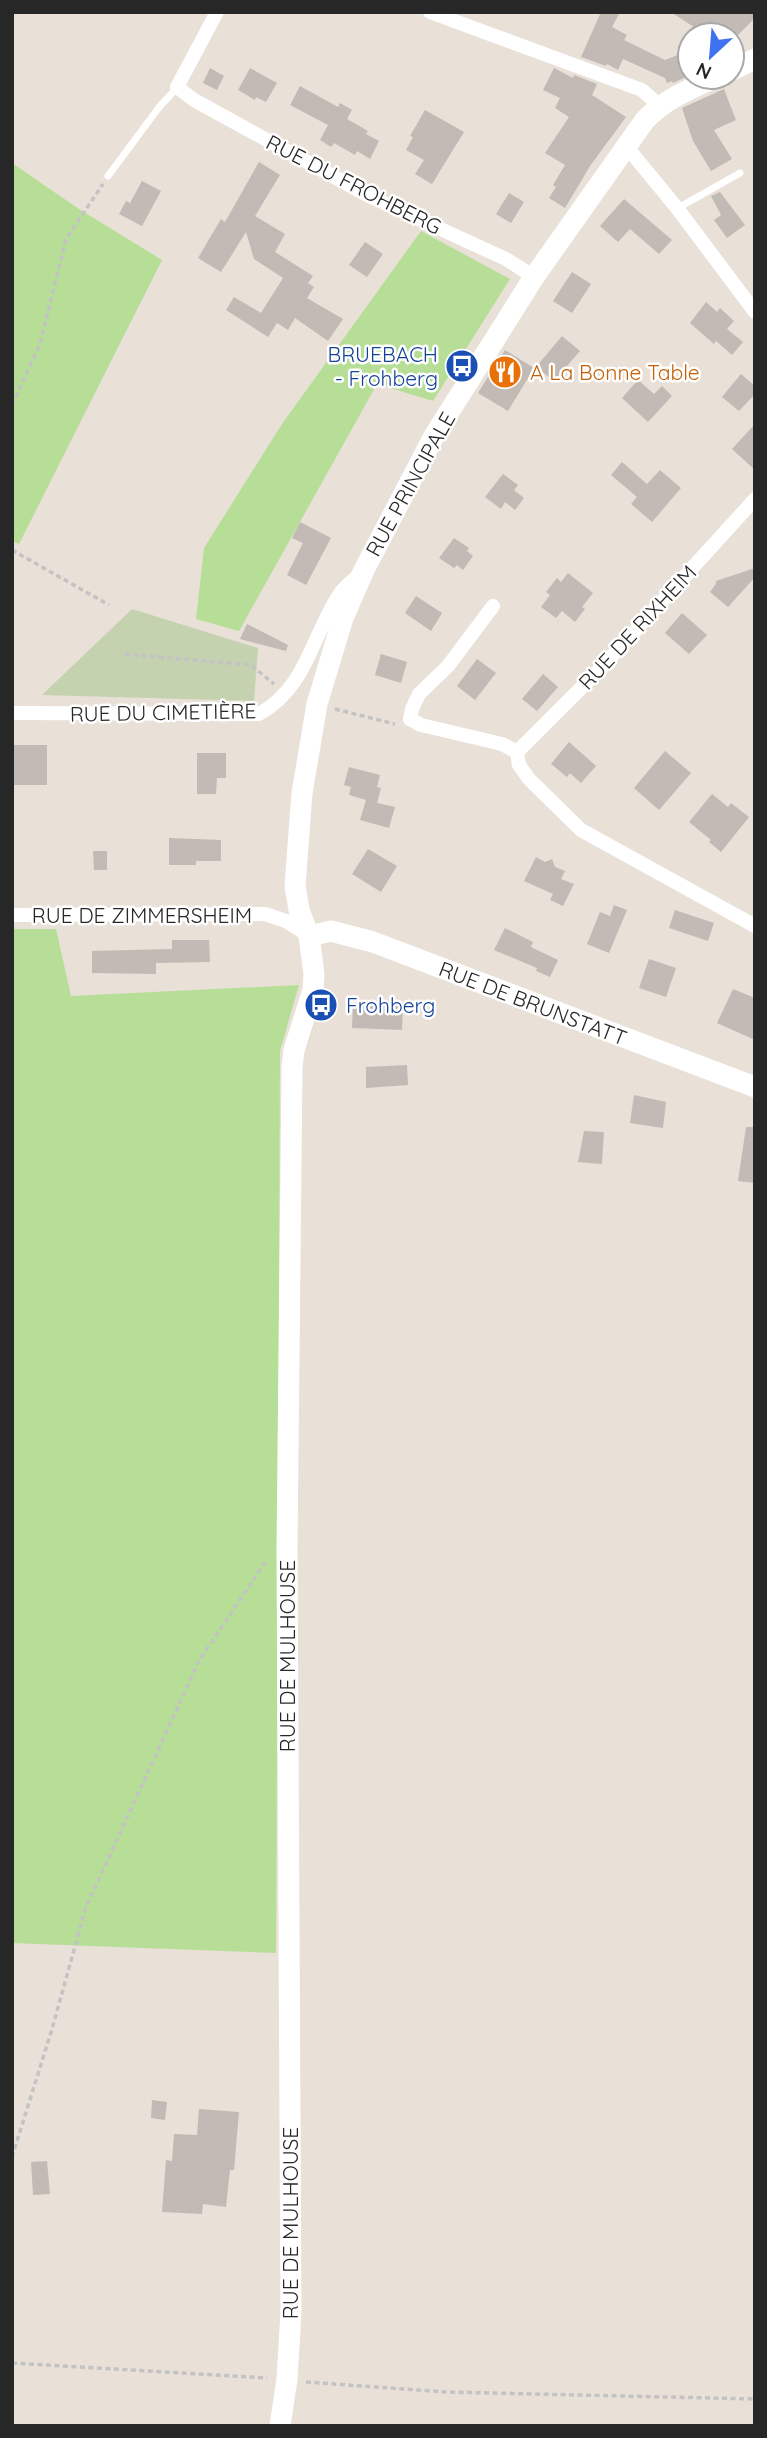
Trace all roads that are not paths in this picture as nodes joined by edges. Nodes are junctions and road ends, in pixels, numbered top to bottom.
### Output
1 (217, 12) edge
2 (430, 12) edge
3 (177, 87) junction
4 (684, 91) edge
5 (660, 106) junction
6 (626, 146) junction
7 (740, 173) dead end
8 (107, 176) road end
9 (677, 208) junction
10 (534, 276) junction
11 (755, 312) edge
12 (755, 499) edge
13 (364, 570) junction
14 (493, 606) dead end
15 (12, 713) edge
16 (517, 752) junction
17 (12, 915) edge
18 (755, 926) edge
19 (309, 936) junction
20 (755, 1087) edge
21 (280, 2426) edge

1 - 3 street
2 - 5 street
3 - 8 lane
3 - 10 street, RUE DU FROHBERG
4 - 5 main road, RUE PRINCIPALE
5 - 6 main road, RUE PRINCIPALE
6 - 9 street
6 - 10 main road, RUE PRINCIPALE
7 - 9 lane
9 - 11 street
10 - 13 main road, RUE PRINCIPALE
12 - 16 street, RUE DE RIXHEIM
13 - 15 street, RUE DU CIMETIÈRE
13 - 19 main road, RUE PRINCIPALE
14 - 16 street
16 - 18 street
17 - 19 street, RUE DE ZIMMERSHEIM
19 - 20 main road, RUE DE BRUNSTATT
19 - 21 main road, RUE DE MULHOUSE

